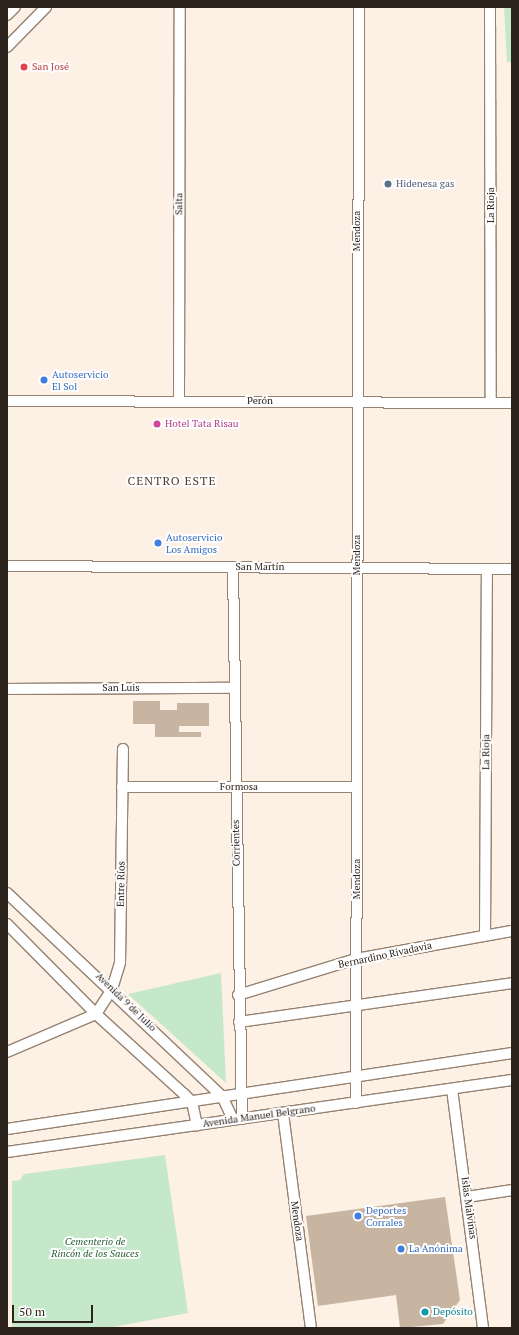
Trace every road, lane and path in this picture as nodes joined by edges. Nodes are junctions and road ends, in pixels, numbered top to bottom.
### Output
1 (15, 7) edge
2 (46, 7) edge
3 (180, 7) edge
4 (359, 7) edge
5 (490, 7) edge
6 (7, 15) edge
7 (7, 47) edge
8 (7, 400) edge
9 (179, 401) junction
10 (356, 402) junction
11 (491, 403) junction
12 (512, 403) edge
13 (7, 566) edge
14 (233, 567) junction
15 (358, 568) junction
16 (487, 568) junction
17 (512, 569) edge
18 (234, 688) junction
19 (7, 689) edge
20 (122, 749) dead end
21 (122, 787) junction
22 (235, 787) junction
23 (357, 787) junction
24 (7, 893) edge
25 (7, 924) edge
26 (512, 932) edge
27 (485, 935) junction
28 (356, 959) junction
29 (512, 983) edge
30 (112, 989) junction
31 (238, 995) junction
32 (356, 1006) junction
33 (96, 1014) junction
34 (239, 1022) junction
35 (7, 1052) edge
36 (512, 1053) edge
37 (356, 1076) junction
38 (512, 1080) edge
39 (452, 1089) junction
40 (241, 1093) junction
41 (222, 1096) junction
42 (192, 1102) junction
43 (356, 1103) junction
44 (283, 1113) junction
45 (238, 1119) junction
46 (197, 1125) junction
47 (7, 1129) edge
48 (7, 1152) edge
49 (512, 1190) edge
50 (467, 1197) junction
51 (312, 1328) edge
52 (483, 1328) edge

1 - 6 street
2 - 7 street
3 - 9 street, Salta
4 - 10 street, Mendoza
5 - 11 street, La Rioja
8 - 9 street, Perón
9 - 10 street, Perón
10 - 11 street, Perón
10 - 15 street, Mendoza
11 - 12 street, Perón
13 - 14 street, San Martín
14 - 15 street, San Martín
14 - 18 street, Corrientes
15 - 16 street, San Martín
15 - 23 street, Mendoza
16 - 17 street, San Martín
16 - 27 street, La Rioja
18 - 19 street, San Luis
18 - 22 street, Corrientes
20 - 21 street, Entre Ríos
21 - 22 street, Formosa
21 - 30 street, Entre Ríos
22 - 23 street, Formosa
22 - 31 street, Corrientes
23 - 28 street, Mendoza
24 - 30 street, Avenida 9 de Julio
25 - 33 street
26 - 27 street, Bernardino Rivadavia
27 - 28 street, Bernardino Rivadavia
28 - 31 street, Bernardino Rivadavia
28 - 32 street, Mendoza
29 - 32 street
30 - 33 street, Entre Ríos
30 - 41 street, Avenida 9 de Julio
31 - 34 street, Corrientes
32 - 34 street
32 - 37 street, Mendoza
33 - 35 street
33 - 42 street
34 - 40 street, Corrientes
36 - 37 street
37 - 40 street
37 - 43 street, Mendoza
38 - 39 street, Avenida Manuel Belgrano
39 - 43 street, Avenida Manuel Belgrano
39 - 50 street, Islas Malvinas
40 - 41 street
40 - 45 street, Corrientes
41 - 42 street
41 - 45 street, Avenida 9 de Julio
42 - 46 street
42 - 47 street
43 - 44 street, Avenida Manuel Belgrano
44 - 45 street, Avenida Manuel Belgrano
44 - 51 street, Mendoza
45 - 46 street, Avenida Manuel Belgrano
46 - 48 street, Avenida Manuel Belgrano
49 - 50 street
50 - 52 street, Islas Malvinas

